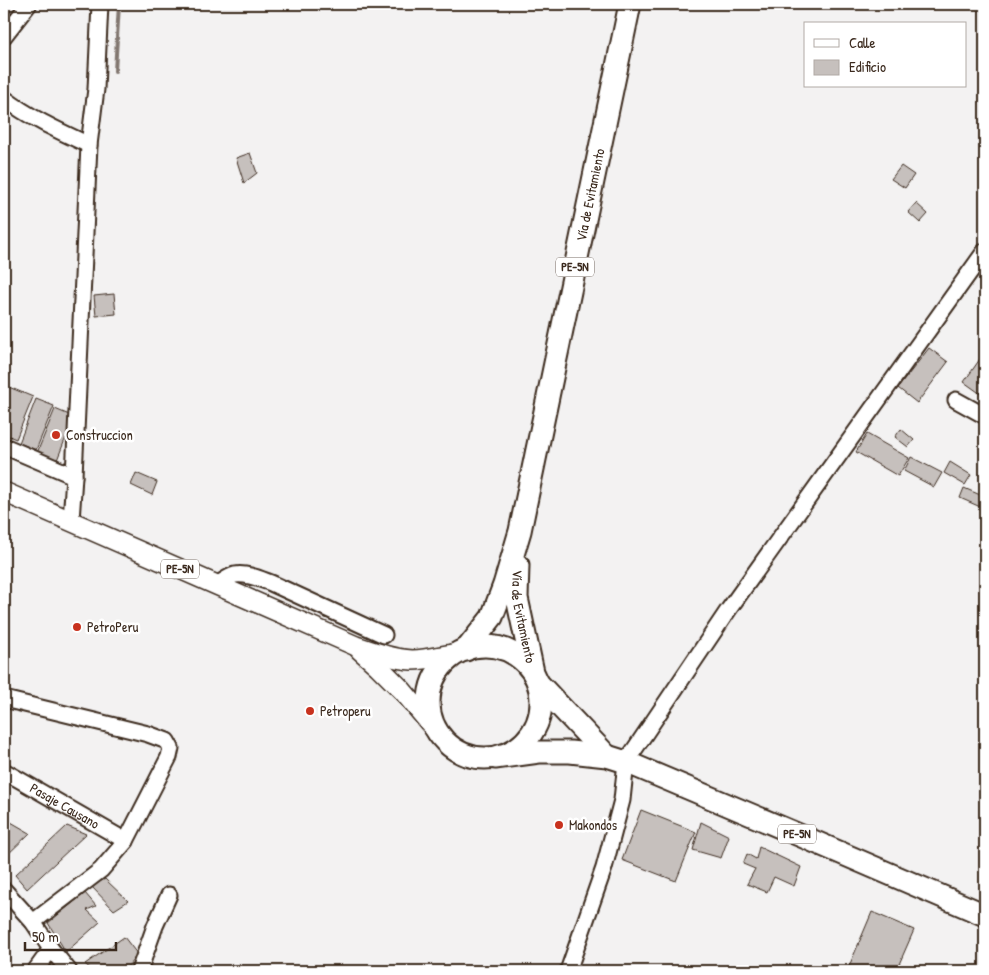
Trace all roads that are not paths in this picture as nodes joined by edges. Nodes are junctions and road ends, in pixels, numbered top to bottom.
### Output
1 (29, 4) edge
2 (100, 4) edge
3 (630, 4) edge
4 (4, 36) edge
5 (4, 98) edge
6 (88, 145) junction
7 (985, 251) edge
8 (956, 400) dead end
9 (985, 416) edge
10 (4, 446) edge
11 (74, 476) junction
12 (4, 492) edge
13 (71, 521) junction
14 (520, 531) junction
15 (216, 585) junction
16 (384, 635) dead end
17 (356, 646) junction
18 (462, 651) junction
19 (536, 678) junction
20 (4, 699) edge
21 (442, 739) junction
22 (495, 758) junction
23 (616, 759) junction
24 (4, 771) edge
25 (126, 841) junction
26 (4, 890) edge
27 (169, 895) dead end
28 (985, 916) edge
29 (33, 922) junction
30 (51, 949) junction
31 (35, 971) edge
32 (69, 971) edge
33 (139, 971) edge
34 (568, 971) edge

1 - 4 street
2 - 6 street
3 - 14 highway, Vía de Evitamiento / PE-5N
5 - 6 street
6 - 11 street
7 - 23 street
8 - 9 street
10 - 11 street
11 - 13 street
12 - 13 main road, PE-5N
13 - 15 main road, PE-5N
14 - 18 highway, Vía de Evitamiento / PE-5N
14 - 19 highway, Vía de Evitamiento / PE-5N
15 - 16 street
15 - 17 main road, PE-5N
17 - 18 main road, PE-5N
17 - 21 main road, PE-5N
18 - 19 highway
18 - 21 highway
19 - 22 highway
19 - 23 highway, PE-5N
20 - 25 street
21 - 22 highway
22 - 23 highway, PE-5N
23 - 28 highway, PE-5N
23 - 34 street
24 - 25 street, Pasaje Causano
25 - 29 street
26 - 29 street
27 - 33 street
29 - 30 street
30 - 31 street
30 - 32 street

